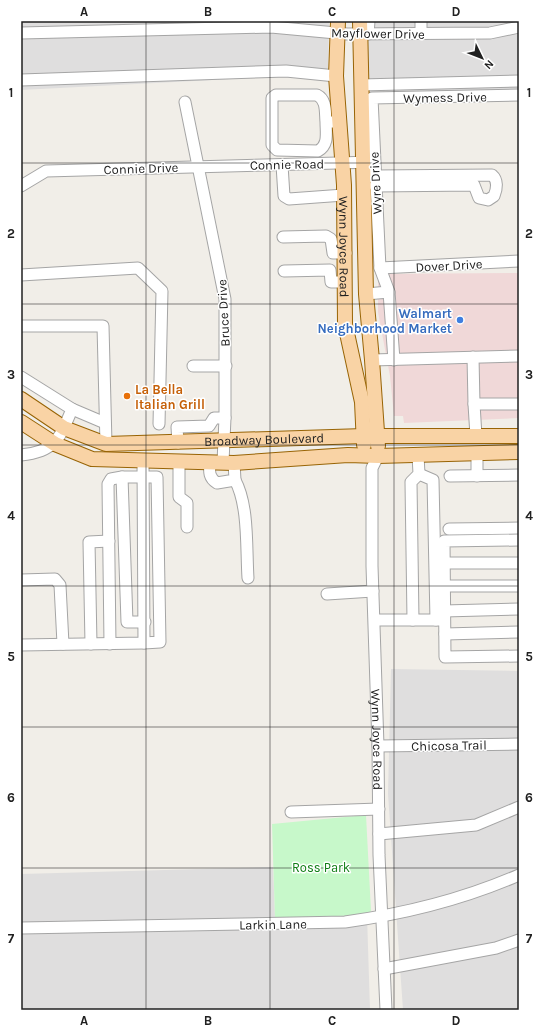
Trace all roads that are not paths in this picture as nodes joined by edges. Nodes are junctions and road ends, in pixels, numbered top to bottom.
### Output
1 (369, 21) edge
2 (421, 21) edge
3 (271, 24) edge
4 (338, 27) edge
5 (519, 27) edge
6 (363, 30) edge
7 (21, 33) edge
8 (421, 33) junction
9 (336, 76) junction
10 (21, 80) edge
11 (519, 81) edge
12 (361, 85) junction
13 (519, 95) edge
14 (372, 98) joint
15 (185, 102) dead end
16 (332, 122) junction
17 (295, 150) junction
18 (342, 163) junction
19 (368, 163) junction
20 (295, 164) junction
21 (282, 165) junction
22 (199, 166) junction
23 (474, 180) dead end
24 (375, 181) junction
25 (21, 186) edge
26 (344, 195) junction
27 (283, 237) dead end
28 (346, 253) junction
29 (519, 261) edge
30 (380, 268) junction
31 (284, 270) dead end
32 (21, 275) edge
33 (345, 287) junction
34 (389, 292) junction
35 (366, 294) junction
36 (21, 326) edge
37 (519, 356) edge
38 (473, 357) junction
39 (372, 360) junction
40 (394, 360) junction
41 (193, 366) dead end
42 (226, 366) junction
43 (21, 377) edge
44 (21, 399) edge
45 (474, 404) junction
46 (519, 404) edge
47 (72, 409) junction
48 (225, 418) junction
49 (21, 422) edge
50 (105, 423) junction
51 (159, 424) dead end
52 (203, 426) junction
53 (64, 428) junction
54 (364, 436) junction
55 (476, 436) junction
56 (519, 436) edge
57 (378, 437) junction
58 (225, 441) junction
59 (203, 442) junction
60 (178, 443) junction
61 (55, 444) junction
62 (106, 444) junction
63 (519, 452) edge
64 (477, 453) junction
65 (21, 455) edge
66 (418, 455) junction
67 (371, 460) junction
68 (144, 461) junction
69 (179, 462) junction
70 (223, 463) junction
71 (419, 474) junction
72 (519, 475) edge
73 (450, 476) dead end
74 (477, 476) junction
75 (122, 477) junction
76 (143, 477) junction
77 (235, 480) junction
78 (187, 527) dead end
79 (519, 528) edge
80 (449, 529) dead end
81 (519, 540) edge
82 (109, 542) junction
83 (444, 563) junction
84 (519, 563) edge
85 (248, 578) dead end
86 (21, 580) edge
87 (444, 586) junction
88 (519, 586) edge
89 (373, 591) junction
90 (327, 594) dead end
91 (110, 609) junction
92 (127, 609) junction
93 (519, 609) edge
94 (442, 617) junction
95 (375, 620) junction
96 (413, 620) junction
97 (146, 622) junction
98 (519, 632) edge
99 (445, 634) junction
100 (144, 643) junction
101 (63, 644) junction
102 (91, 644) junction
103 (110, 644) junction
104 (21, 645) edge
105 (519, 656) edge
106 (519, 744) edge
107 (378, 746) junction
108 (519, 807) edge
109 (379, 809) junction
110 (290, 812) dead end
111 (379, 834) junction
112 (519, 875) edge
113 (381, 917) junction
114 (21, 928) edge
115 (519, 940) edge
116 (384, 969) junction
117 (386, 1010) edge

1 - 6 street
2 - 8 street
3 - 4 street, Mayflower Drive
3 - 7 street, Mayflower Drive
4 - 6 street, Mayflower Drive
4 - 9 main road, Wynn Joyce Road
5 - 8 street, Mayflower Drive
6 - 8 street, Mayflower Drive
6 - 12 main road, Wynn Joyce Road
9 - 10 street
9 - 16 main road, Wynn Joyce Road
11 - 12 street
12 - 19 main road, Wynn Joyce Road
13 - 14 street, Wymess Drive
14 - 19 street, Wyre Drive
15 - 22 street, Connie Drive
16 - 17 street
16 - 17 street
16 - 18 main road, Wynn Joyce Road
17 - 20 street
18 - 19 street, Connie Road
18 - 20 street, Connie Road
18 - 26 main road, Wynn Joyce Road
19 - 24 street, Wyre Drive
19 - 35 main road, Wynn Joyce Road
20 - 21 street, Connie Road
21 - 22 street, Connie Road
21 - 26 street
22 - 25 street, Connie Drive
22 - 42 street, Bruce Drive
23 - 24 street
24 - 30 street, Wyre Drive
26 - 28 main road, Wynn Joyce Road
27 - 28 street
28 - 33 main road, Wynn Joyce Road
29 - 30 street, Dover Drive
30 - 34 street, Wyre Drive
31 - 33 street
32 - 51 street
33 - 35 main road
33 - 54 main road, Wynn Joyce Road
34 - 35 street
34 - 40 street, Wyre Drive
35 - 39 main road, Wynn Joyce Road
36 - 50 street
37 - 38 street
38 - 40 street
38 - 45 street
39 - 40 street
39 - 57 main road, Wynn Joyce Road
41 - 42 street
42 - 48 street, Bruce Drive
43 - 47 street
44 - 53 main road, Broadway Boulevard
45 - 46 street
45 - 55 street
47 - 50 street
47 - 53 street
48 - 52 street
48 - 58 street, Bruce Drive
49 - 61 main road, Broadway Boulevard
50 - 62 street
52 - 59 street
52 - 60 street
53 - 61 street
53 - 62 main road, Broadway Boulevard
54 - 57 main road, Broadway Boulevard
54 - 58 main road, Broadway Boulevard
54 - 67 main road, Wynn Joyce Road
55 - 56 main road, Broadway Boulevard
55 - 57 main road, Broadway Boulevard
55 - 64 main road
57 - 67 main road, Wynn Joyce Road
58 - 59 main road, Broadway Boulevard
58 - 70 street, Bruce Drive
59 - 60 main road, Broadway Boulevard
60 - 62 main road, Broadway Boulevard
61 - 65 street
61 - 68 main road, Broadway Boulevard
63 - 64 main road, Broadway Boulevard
64 - 66 main road, Broadway Boulevard
64 - 74 street
66 - 67 main road, Broadway Boulevard
66 - 71 street
67 - 70 main road, Broadway Boulevard
67 - 89 street, Wynn Joyce Road
68 - 69 main road, Broadway Boulevard
68 - 76 street
69 - 70 main road, Broadway Boulevard
69 - 78 street
70 - 77 street
70 - 77 street
71 - 94 street
71 - 96 street
72 - 74 street
73 - 74 street
75 - 76 street
75 - 82 street
75 - 92 street
76 - 97 street
76 - 100 street
77 - 85 street
79 - 80 street
81 - 83 street
82 - 91 street
82 - 102 street
83 - 84 street
83 - 87 street
86 - 101 street
87 - 88 street
87 - 94 street
89 - 90 street
89 - 95 street, Wynn Joyce Road
91 - 92 street
91 - 103 street
92 - 97 street
93 - 94 street
94 - 96 street
94 - 99 street
95 - 96 street
95 - 107 street, Wynn Joyce Road
97 - 100 street
98 - 99 street
99 - 105 street
100 - 103 street
101 - 102 street
101 - 104 street
102 - 103 street
106 - 107 street, Chicosa Trail
107 - 109 street, Wynn Joyce Road
108 - 111 street
109 - 110 street
109 - 111 street, Wynn Joyce Road
111 - 113 street, Wynn Joyce Road
112 - 113 street, Larkin Lane
113 - 114 street, Larkin Lane
113 - 116 street, Wynn Joyce Road
115 - 116 street
116 - 117 street, Wynn Joyce Road

